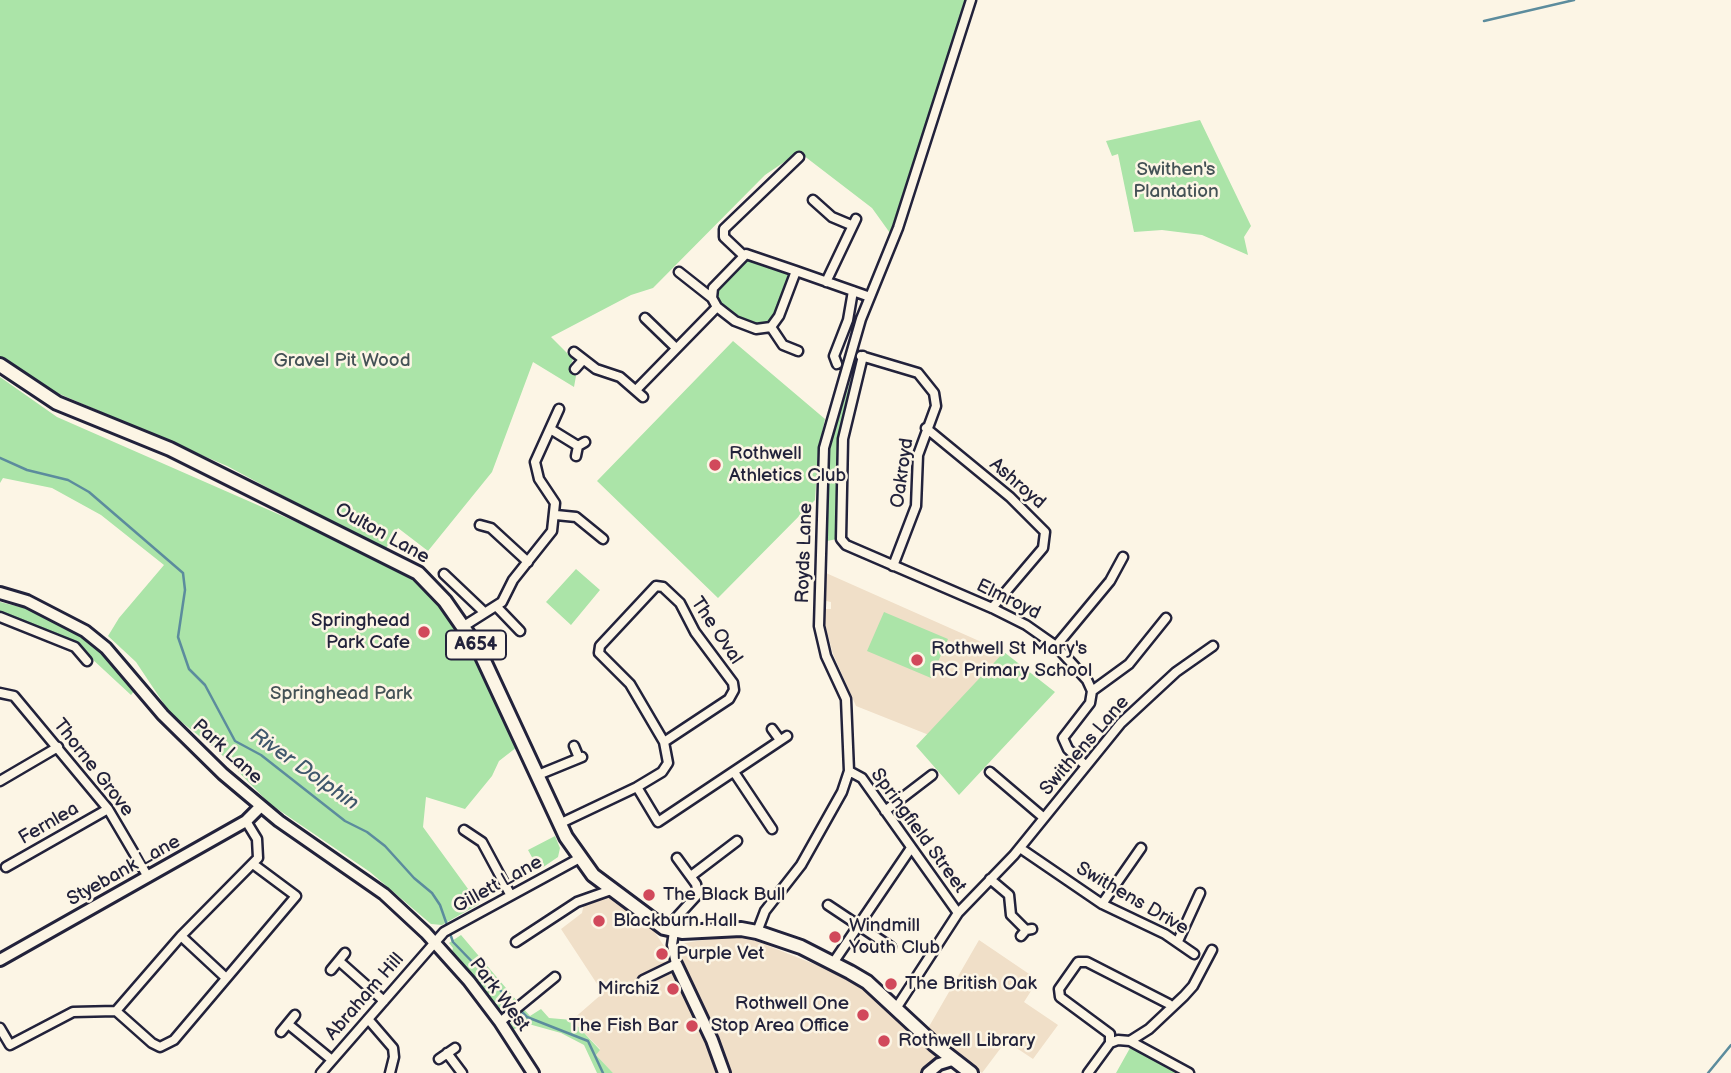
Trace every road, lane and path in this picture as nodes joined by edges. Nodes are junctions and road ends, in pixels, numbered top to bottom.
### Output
1 (971, 0) edge
2 (799, 157) dead end
3 (813, 200) dead end
4 (744, 256) junction
5 (796, 271) junction
6 (679, 272) dead end
7 (826, 282) junction
8 (853, 291) junction
9 (870, 297) junction
10 (712, 298) junction
11 (717, 307) junction
12 (645, 318) dead end
13 (771, 327) junction
14 (676, 348) junction
15 (798, 351) dead end
16 (574, 352) dead end
17 (852, 353) junction
18 (863, 356) junction
19 (583, 360) junction
20 (837, 364) dead end
21 (0, 365) edge
22 (575, 369) dead end
23 (559, 410) dead end
24 (926, 428) junction
25 (552, 430) junction
26 (576, 456) dead end
27 (556, 515) junction
28 (480, 524) dead end
29 (603, 540) dead end
30 (844, 543) joint
31 (1123, 557) dead end
32 (528, 562) junction
33 (893, 566) junction
34 (444, 574) dead end
35 (0, 593) edge
36 (496, 606) junction
37 (992, 608) junction
38 (484, 612) junction
39 (0, 617) edge
40 (1166, 618) dead end
41 (464, 626) junction
42 (519, 632) dead end
43 (1056, 646) junction
44 (1213, 646) dead end
45 (87, 661) dead end
46 (1092, 691) junction
47 (0, 692) edge
48 (772, 729) dead end
49 (664, 742) junction
50 (574, 746) dead end
51 (58, 747) junction
52 (1086, 766) junction
53 (849, 771) junction
54 (734, 772) junction
55 (990, 772) dead end
56 (538, 775) junction
57 (932, 775) dead end
58 (0, 781) edge
59 (637, 787) junction
60 (261, 806) junction
61 (108, 809) junction
62 (885, 811) junction
63 (1044, 818) junction
64 (246, 821) junction
65 (559, 824) junction
66 (772, 829) dead end
67 (464, 830) dead end
68 (737, 841) dead end
69 (911, 848) junction
70 (1020, 848) junction
71 (1141, 848) dead end
72 (677, 858) dead end
73 (578, 859) junction
74 (253, 864) junction
75 (6, 867) dead end
76 (691, 876) junction
77 (148, 877) junction
78 (990, 879) junction
79 (611, 891) junction
80 (1200, 893) dead end
81 (510, 894) junction
82 (1102, 904) junction
83 (828, 905) dead end
84 (958, 913) junction
85 (859, 925) junction
86 (674, 930) junction
87 (757, 932) junction
88 (1026, 932) dead end
89 (181, 936) junction
90 (433, 941) junction
91 (1178, 941) junction
92 (516, 942) dead end
93 (891, 947) dead end
94 (1212, 950) dead end
95 (345, 953) dead end
96 (1194, 954) dead end
97 (0, 960) edge
98 (339, 961) junction
99 (833, 963) junction
100 (676, 964) junction
101 (331, 970) dead end
102 (225, 977) junction
103 (555, 977) dead end
104 (643, 980) dead end
105 (384, 1001) junction
106 (1168, 1003) dead end
107 (897, 1007) junction
108 (116, 1011) junction
109 (295, 1015) dead end
110 (368, 1019) junction
111 (500, 1022) junction
112 (288, 1024) junction
113 (0, 1028) edge
114 (281, 1032) dead end
115 (1130, 1041) junction
116 (1110, 1043) junction
117 (439, 1059) dead end
118 (332, 1060) junction
119 (953, 1060) junction
120 (1090, 1070) edge
121 (321, 1073) edge
122 (390, 1073) edge
123 (462, 1073) edge
124 (533, 1073) edge
125 (724, 1073) edge
126 (928, 1073) edge
127 (971, 1073) edge
128 (1103, 1073) edge
129 (1189, 1073) edge

1 - 9 street, Royds Lane
2 - 4 street
3 - 7 street
4 - 5 street
4 - 10 street
5 - 7 street
5 - 13 street
6 - 10 street
7 - 8 street
8 - 9 street
8 - 20 street
9 - 17 street, Royds Lane
10 - 11 street
11 - 13 street
11 - 14 street
12 - 14 street
13 - 15 street
14 - 19 street
16 - 19 street
17 - 18 street, Oakroyd
17 - 53 street, Royds Lane
18 - 24 street, Oakroyd
18 - 30 street, Royds Lane
19 - 22 street
21 - 41 main road, Oulton Lane / A654
23 - 25 street
24 - 33 street, Oakroyd
24 - 37 street, Ashroyd
25 - 26 street
25 - 27 street
27 - 29 street
27 - 32 street
28 - 32 street
30 - 33 street, Elmroyd
31 - 43 street
32 - 36 street
33 - 37 street, Elmroyd
34 - 38 street
35 - 60 street, Park Lane
36 - 38 street
36 - 42 street
37 - 43 street, Elmroyd
38 - 41 street
39 - 45 street
40 - 46 street
41 - 56 main road, Oulton Lane / A654
43 - 46 street, Elmroyd
44 - 52 street, Swithens Lane
46 - 52 street
47 - 51 street, Thorne Grove
48 - 54 street
49 - 49 street, The Oval
49 - 59 street
50 - 56 street
51 - 58 street
51 - 61 street, Thorne Grove
52 - 63 street, Swithens Lane
53 - 62 street, Springfield Street
53 - 87 street, Royds Lane
54 - 59 street
54 - 66 street
55 - 63 street
56 - 65 main road, Oulton Lane / A654
57 - 62 street
59 - 65 street
60 - 64 street, Styebank Lane
60 - 90 street, Park Lane
61 - 75 street, Fernlea
61 - 77 street, Thorne Grove
62 - 69 street, Springfield Street
63 - 70 street, Swithens Lane
64 - 74 street
64 - 77 street, Styebank Lane
65 - 73 main road, Oulton Lane / A654
67 - 81 street
68 - 76 street
69 - 84 street, Springfield Street
69 - 85 street
70 - 78 street, Swithens Lane
70 - 82 street, Swithens Drive
71 - 82 street
72 - 76 street
73 - 79 main road, A654
73 - 81 street, Gillett Lane
74 - 89 street
74 - 102 street
76 - 86 street
77 - 97 street, Styebank Lane
78 - 84 street, Swithens Lane
78 - 88 street
79 - 86 main road, A654
79 - 92 street
80 - 91 street
81 - 90 street, Gillett Lane
82 - 91 street, Swithens Drive
83 - 85 street
84 - 107 street, Swithens Lane
85 - 93 street
85 - 99 street
86 - 87 main road, A654
86 - 100 street
87 - 99 main road, A654
89 - 102 street
89 - 108 street
90 - 105 street, Abraham Hill
90 - 111 street, Park West
91 - 96 street, Swithens Drive
94 - 115 street
95 - 98 street
98 - 101 street
98 - 105 street
99 - 107 main road, A654
100 - 104 street
100 - 125 street
102 - 108 street
103 - 111 street
105 - 110 street, Abraham Hill
106 - 116 street
107 - 119 main road, A654
108 - 113 street
109 - 112 street
110 - 118 street, Abraham Hill
110 - 122 street
111 - 124 street, Park West
112 - 114 street
112 - 118 street
115 - 116 street
115 - 129 street
116 - 120 street
117 - 123 street
118 - 121 street, Abraham Hill
119 - 126 street
119 - 127 main road, A654
120 - 128 street

